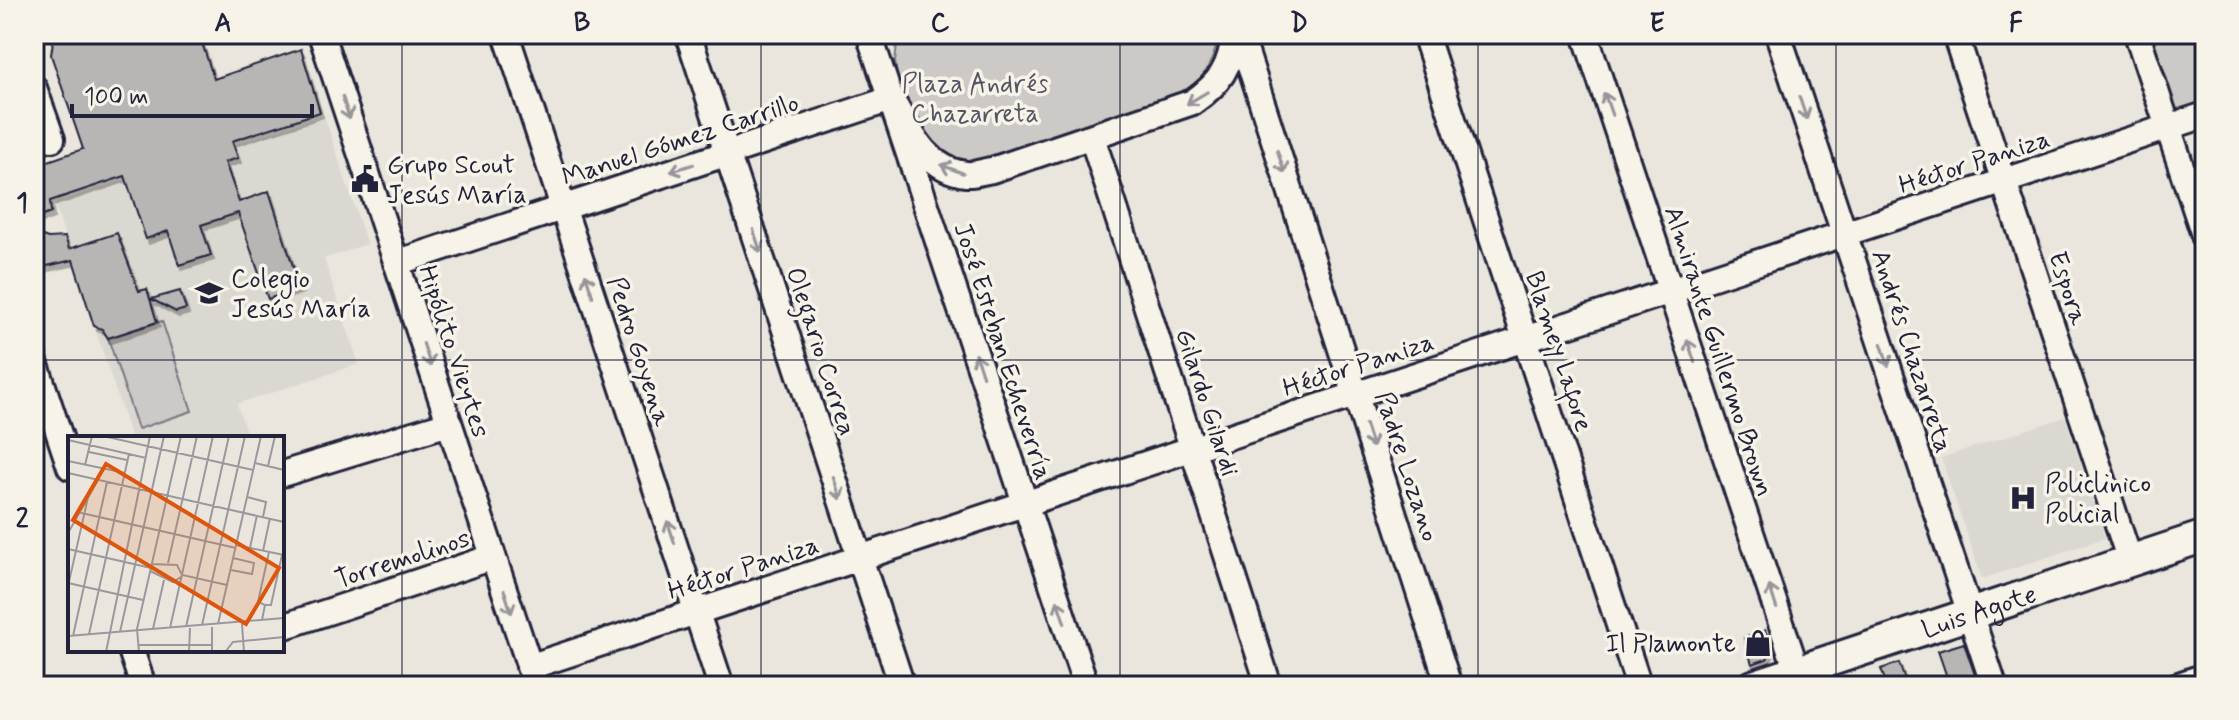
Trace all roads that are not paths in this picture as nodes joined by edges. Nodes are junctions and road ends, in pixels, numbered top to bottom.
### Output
1 (321, 34) edge
2 (506, 34) edge
3 (688, 34) edge
4 (869, 34) edge
5 (887, 34) edge
6 (1237, 34) edge
7 (1425, 34) edge
8 (1585, 34) edge
9 (1778, 34) edge
10 (1955, 34) edge
11 (2137, 34) edge
12 (34, 88) edge
13 (891, 99) junction
14 (2205, 115) edge
15 (2167, 127) junction
16 (1092, 137) junction
17 (52, 139) dead end
18 (728, 153) junction
19 (2003, 181) junction
20 (563, 207) junction
21 (1846, 232) junction
22 (2205, 238) edge
23 (396, 263) junction
24 (1671, 291) junction
25 (1526, 338) junction
26 (34, 359) edge
27 (1355, 394) junction
28 (449, 423) junction
29 (1193, 448) junction
30 (68, 461) edge
31 (284, 473) edge
32 (1025, 503) junction
33 (2205, 536) edge
34 (493, 557) junction
35 (860, 558) junction
36 (2130, 561) junction
37 (697, 611) junction
38 (1969, 614) junction
39 (284, 626) edge
40 (132, 652) edge
41 (533, 676) edge
42 (2205, 676) edge
43 (1800, 679) edge
44 (143, 686) edge
45 (721, 686) edge
46 (902, 686) edge
47 (1086, 686) edge
48 (1269, 686) edge
49 (1449, 686) edge
50 (1639, 686) edge
51 (1753, 686) edge
52 (1994, 686) edge
53 (2176, 686) edge

1 -> 23 street, Hipólito Vieytes
2 - 20 street, Pedro Goyena
3 - 18 street, Olegario Correa
4 - 13 street, José Esteban Echeverría
5 - 13 street
6 -> 16 street
6 -> 27 street, Padre Lozano
7 - 25 street, Blamey Lafore
24 -> 8 street, Almirante Guillermo Brown
9 -> 21 street, Andrés Chazarreta
10 - 19 street, Espora
11 - 15 street
12 - 17 street
16 -> 13 street
13 - 18 street, Manuel Gómez Carrillo
32 -> 13 street, José Esteban Echeverría
14 - 15 street, Héctor Paniza
15 - 19 street, Héctor Paniza
15 - 22 street
16 - 29 street, Gilardo Gilardi
18 -> 20 street, Manuel Gómez Carrillo
18 -> 35 street, Olegario Correa
19 - 21 street, Héctor Paniza
19 - 36 street, Espora
20 - 23 street, Manuel Gómez Carrillo
37 -> 20 street, Pedro Goyena
21 - 24 street, Héctor Paniza
21 -> 38 street, Andrés Chazarreta
23 -> 28 street, Hipólito Vieytes
24 - 25 street, Héctor Paniza
43 -> 24 street, Almirante Guillermo Brown
25 - 27 street, Héctor Paniza
25 - 50 street, Blamey Lafore
26 - 30 street
27 - 29 street, Héctor Paniza
27 -> 49 street, Padre Lozano
28 - 31 street
28 - 34 street, Hipólito Vieytes
29 - 32 street, Héctor Paniza
29 - 48 street, Gilardo Gilardi
32 - 35 street, Héctor Paniza
47 -> 32 street, José Esteban Echeverría
33 - 36 main road, Luis Agote
34 - 39 street, Torremolinos
34 -> 41 street, Hipólito Vieytes
35 - 37 street, Héctor Paniza
35 - 46 street, Olegario Correa
36 - 38 main road, Luis Agote
37 - 41 street, Héctor Paniza
37 - 45 street, Pedro Goyena
38 - 43 main road, Luis Agote
38 - 52 street, Andrés Chazarreta
40 - 44 street
42 - 53 street
43 - 51 main road, Luis Agote

